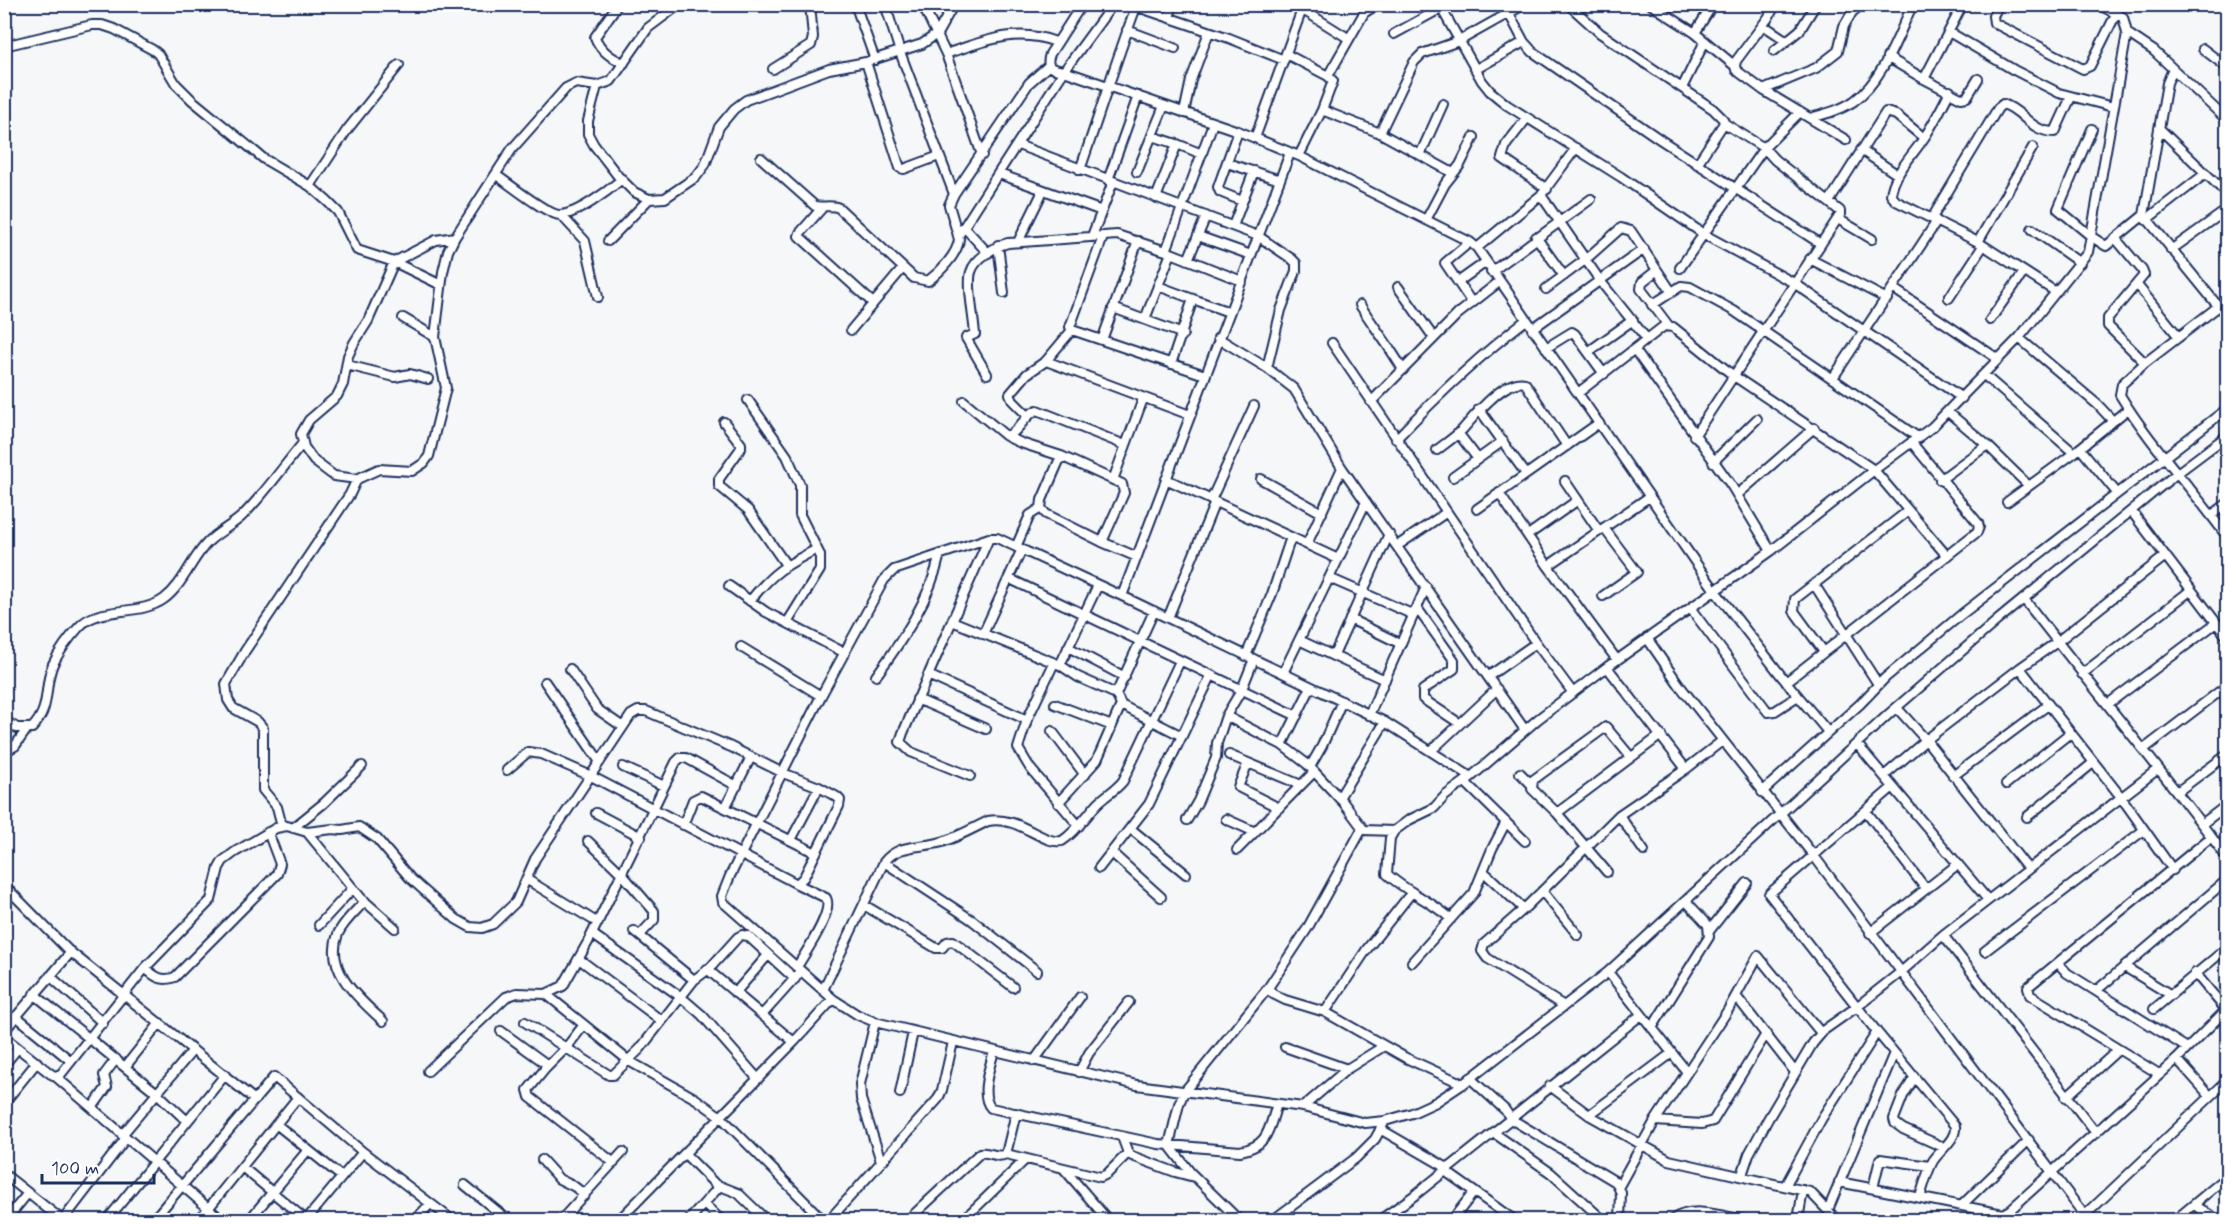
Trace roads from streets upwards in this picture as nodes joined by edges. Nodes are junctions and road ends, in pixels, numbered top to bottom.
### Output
1 (618, 4) edge
2 (680, 4) edge
3 (810, 4) edge
4 (855, 4) edge
5 (885, 4) edge
6 (922, 4) edge
7 (954, 4) edge
8 (1082, 4) edge
9 (1113, 4) edge
10 (1173, 4) edge
11 (1288, 4) edge
12 (1378, 4) edge
13 (1449, 4) edge
14 (1504, 4) edge
15 (1525, 4) edge
16 (1568, 4) edge
17 (1650, 4) edge
18 (1713, 4) edge
19 (1776, 4) edge
20 (1816, 4) edge
21 (1843, 4) edge
22 (1912, 4) edge
23 (1963, 4) edge
24 (1999, 4) edge
25 (2097, 4) edge
26 (2119, 4) edge
27 (1133, 6) edge
28 (1440, 7) edge
29 (1856, 7) edge
30 (1303, 8) edge
31 (1509, 14) junction
32 (2119, 15) junction
33 (1169, 18) junction
34 (1763, 25) junction
35 (1127, 30) junction
36 (1209, 32) junction
37 (1949, 32) junction
38 (1695, 33) junction
39 (2127, 33) junction
40 (937, 34) junction
41 (1394, 34) dead end
42 (1348, 38) junction
43 (1459, 41) junction
44 (1705, 41) junction
45 (1787, 41) junction
46 (1056, 42) junction
47 (1524, 42) junction
48 (4, 46) edge
49 (1175, 48) dead end
50 (2203, 49) dead end
51 (1774, 51) dead end
52 (900, 52) junction
53 (946, 54) junction
54 (1285, 57) junction
55 (1887, 57) junction
56 (875, 60) junction
57 (866, 62) junction
58 (624, 63) junction
59 (399, 65) dead end
60 (1048, 66) junction
61 (1735, 66) junction
62 (2228, 68) edge
63 (773, 69) dead end
64 (1476, 69) junction
65 (2172, 69) junction
66 (1064, 71) junction
67 (1328, 76) junction
68 (1978, 79) dead end
69 (1924, 80) junction
70 (597, 86) junction
71 (1109, 87) junction
72 (1682, 88) junction
73 (1763, 90) junction
74 (1950, 91) junction
75 (1138, 96) junction
76 (2071, 97) junction
77 (1443, 104) dead end
78 (1164, 106) junction
79 (2113, 107) junction
80 (1322, 110) junction
81 (1800, 112) junction
82 (1184, 113) junction
83 (1527, 118) junction
84 (1810, 118) junction
85 (2228, 121) edge
86 (1213, 123) junction
87 (1724, 123) junction
88 (2092, 129) dead end
89 (2159, 129) junction
90 (1238, 131) junction
91 (1380, 134) junction
92 (1152, 135) junction
93 (1474, 137) dead end
94 (1256, 138) junction
95 (1924, 138) junction
96 (1846, 140) dead end
97 (1177, 144) junction
98 (1018, 145) junction
99 (2033, 147) dead end
100 (1576, 148) junction
101 (1764, 148) junction
102 (1861, 150) junction
103 (1290, 153) junction
104 (1202, 154) junction
105 (982, 155) junction
106 (1420, 155) junction
107 (939, 156) junction
108 (1299, 156) junction
109 (761, 158) dead end
110 (1227, 163) junction
111 (1697, 164) junction
112 (1080, 170) junction
113 (1254, 171) junction
114 (1137, 172) dead end
115 (1453, 173) junction
116 (999, 174) junction
117 (2205, 174) junction
118 (496, 175) junction
119 (1898, 175) junction
120 (622, 179) junction
121 (1280, 180) junction
122 (1110, 181) junction
123 (310, 186) junction
124 (1041, 189) junction
125 (1737, 190) junction
126 (1544, 192) junction
127 (954, 194) junction
128 (2228, 195) edge
129 (1156, 198) junction
130 (649, 199) junction
131 (1591, 199) dead end
132 (1242, 201) junction
133 (1829, 202) junction
134 (822, 208) junction
135 (1182, 208) junction
136 (2228, 209) edge
137 (1102, 211) junction
138 (561, 215) junction
139 (1206, 216) junction
140 (2145, 217) junction
141 (1838, 219) junction
142 (1935, 219) junction
143 (1426, 220) junction
144 (1558, 221) junction
145 (1233, 226) junction
146 (964, 227) junction
147 (2032, 229) dead end
148 (1705, 235) junction
149 (958, 236) junction
150 (1092, 236) junction
151 (1198, 236) junction
152 (1258, 236) junction
153 (455, 237) junction
154 (1103, 237) junction
155 (1536, 237) junction
156 (2092, 237) junction
157 (1872, 239) dead end
158 (2116, 239) junction
159 (608, 241) dead end
160 (1138, 241) junction
161 (1018, 242) junction
162 (1470, 242) junction
163 (1821, 244) junction
164 (1981, 244) junction
165 (998, 245) junction
166 (1477, 248) junction
167 (1644, 249) junction
168 (2171, 250) junction
169 (1168, 252) junction
170 (988, 253) junction
171 (1251, 255) junction
172 (1810, 259) junction
173 (1188, 260) junction
174 (1585, 260) junction
175 (394, 262) junction
176 (1486, 262) junction
177 (2080, 263) junction
178 (903, 268) junction
179 (1680, 268) dead end
180 (1656, 271) junction
181 (1491, 272) junction
182 (2024, 272) junction
183 (1564, 276) junction
184 (1242, 281) junction
185 (1458, 282) junction
186 (1499, 282) junction
187 (1601, 282) junction
188 (1794, 284) junction
189 (441, 285) junction
190 (2137, 285) junction
191 (1158, 286) junction
192 (1398, 287) dead end
193 (1546, 289) dead end
194 (1894, 289) junction
195 (1671, 291) junction
196 (2056, 292) junction
197 (1004, 293) dead end
198 (598, 297) dead end
199 (1949, 298) dead end
200 (1193, 299) junction
201 (1887, 299) junction
202 (2228, 299) edge
203 (873, 303) junction
204 (1472, 303) junction
205 (1360, 305) dead end
206 (1652, 305) junction
207 (2218, 306) junction
208 (1113, 308) junction
209 (1229, 312) junction
210 (403, 318) dead end
211 (1145, 320) junction
212 (1526, 320) junction
213 (1633, 320) junction
214 (1990, 320) dead end
215 (1668, 325) junction
216 (1533, 329) junction
217 (851, 330) dead end
218 (1072, 330) junction
219 (1864, 330) junction
220 (1764, 331) junction
221 (1183, 334) junction
222 (435, 337) junction
223 (2179, 337) junction
224 (1218, 338) junction
225 (1646, 338) junction
226 (2019, 338) junction
227 (1434, 339) junction
228 (1102, 340) junction
229 (1332, 343) dead end
230 (1546, 348) junction
231 (1634, 348) junction
232 (1588, 352) junction
233 (1998, 359) junction
234 (1046, 361) junction
235 (2145, 363) junction
236 (1171, 364) junction
237 (347, 366) junction
238 (1267, 368) junction
239 (1403, 370) junction
240 (987, 374) dead end
241 (1604, 374) junction
242 (1205, 375) junction
243 (1984, 375) junction
244 (1734, 376) junction
245 (1833, 378) junction
246 (428, 379) dead end
247 (1578, 393) junction
248 (1962, 398) junction
249 (1143, 399) junction
250 (748, 400) dead end
251 (964, 401) dead end
252 (1371, 402) junction
253 (1254, 406) dead end
254 (2228, 408) edge
255 (1479, 409) junction
256 (2128, 409) junction
257 (1948, 412) junction
258 (1028, 416) junction
259 (1190, 416) junction
260 (1757, 419) dead end
261 (2112, 420) junction
262 (724, 422) dead end
263 (1599, 423) junction
264 (1814, 428) junction
265 (1458, 433) junction
266 (2228, 435) edge
267 (1694, 436) junction
268 (1008, 437) junction
269 (1919, 438) junction
270 (1396, 439) junction
271 (1503, 441) junction
272 (303, 443) junction
273 (1912, 443) junction
274 (1125, 445) junction
275 (1987, 445) junction
276 (1567, 446) junction
277 (1437, 450) dead end
278 (2077, 450) junction
279 (1061, 456) junction
280 (2163, 457) junction
281 (1478, 459) junction
282 (1713, 462) junction
283 (1342, 468) junction
284 (1874, 470) junction
285 (1526, 474) junction
286 (2176, 474) junction
287 (1453, 477) dead end
288 (357, 479) junction
289 (1166, 479) junction
290 (1261, 479) dead end
291 (1113, 480) junction
292 (1941, 480) junction
293 (1565, 481) dead end
294 (2029, 486) junction
295 (1499, 493) junction
296 (2117, 493) junction
297 (1737, 495) junction
298 (1650, 497) junction
299 (1578, 500) junction
300 (1213, 501) junction
301 (1366, 502) junction
302 (2007, 502) dead end
303 (2228, 504) edge
304 (1041, 508) junction
305 (1477, 509) dead end
306 (1908, 511) junction
307 (1447, 512) junction
308 (2132, 512) junction
309 (1322, 513) junction
310 (2212, 515) junction
311 (1602, 530) junction
312 (1389, 534) junction
313 (1528, 535) junction
314 (1291, 537) junction
315 (989, 538) junction
316 (2228, 538) edge
317 (1102, 542) junction
318 (1307, 544) junction
319 (1397, 546) junction
320 (1019, 548) junction
321 (817, 549) junction
322 (1771, 551) junction
323 (940, 554) junction
324 (1137, 556) junction
325 (1947, 556) junction
326 (2164, 557) junction
327 (1338, 559) junction
328 (786, 565) junction
329 (1548, 566) junction
330 (1329, 578) junction
331 (1010, 579) junction
332 (1814, 584) junction
333 (1098, 585) junction
334 (729, 586) dead end
335 (1426, 587) junction
336 (2190, 591) junction
337 (1716, 592) junction
338 (1362, 593) junction
339 (1122, 596) junction
340 (1603, 596) dead end
341 (2024, 599) junction
342 (750, 601) junction
343 (1691, 609) junction
344 (1154, 611) junction
345 (1415, 611) junction
346 (1084, 615) junction
347 (1167, 618) junction
348 (1350, 619) junction
349 (952, 621) junction
350 (787, 623) junction
351 (2216, 623) junction
352 (983, 634) junction
353 (1846, 635) junction
354 (1647, 638) junction
355 (2228, 638) edge
356 (1299, 640) junction
357 (2057, 642) junction
358 (1141, 643) junction
359 (1536, 643) junction
360 (1401, 644) junction
361 (741, 647) dead end
362 (1068, 647) junction
363 (1824, 652) junction
364 (845, 653) junction
365 (1334, 655) junction
366 (1250, 658) junction
367 (1617, 660) junction
368 (1180, 661) junction
369 (1057, 664) junction
370 (1607, 666) junction
371 (2020, 668) junction
372 (570, 669) dead end
373 (1282, 673) junction
374 (2082, 674) junction
375 (928, 675) junction
376 (876, 676) dead end
377 (1211, 676) junction
378 (1489, 676) junction
379 (1125, 677) junction
380 (1385, 680) junction
381 (545, 682) dead end
382 (1786, 682) junction
383 (1878, 684) junction
384 (2228, 685) edge
385 (1311, 687) junction
386 (1242, 689) junction
387 (1497, 689) junction
388 (1573, 693) junction
389 (1116, 694) junction
390 (821, 696) junction
391 (1798, 696) junction
392 (917, 699) junction
393 (1342, 701) junction
394 (1055, 704) dead end
395 (2108, 704) junction
396 (1121, 705) junction
397 (2048, 705) junction
398 (1897, 708) junction
399 (1369, 715) junction
400 (1226, 716) junction
401 (1297, 716) junction
402 (1151, 719) junction
403 (4, 720) edge
404 (1027, 720) junction
405 (1385, 722) junction
406 (1459, 723) junction
407 (1112, 726) junction
408 (623, 727) junction
409 (27, 729) junction
410 (986, 729) dead end
411 (1525, 730) junction
412 (1052, 731) dead end
413 (1828, 732) junction
414 (2070, 733) junction
415 (1660, 735) junction
416 (1182, 736) junction
417 (1926, 740) junction
418 (1722, 741) junction
419 (1857, 744) junction
420 (1282, 745) junction
421 (2144, 749) junction
422 (1431, 751) junction
423 (4, 752) edge
424 (2228, 754) edge
425 (1229, 755) dead end
426 (1630, 756) junction
427 (751, 757) junction
428 (600, 762) junction
429 (1248, 763) junction
430 (2094, 763) junction
431 (362, 766) dead end
432 (623, 767) dead end
433 (1312, 769) junction
434 (1686, 769) junction
435 (2158, 769) junction
436 (507, 770) dead end
437 (783, 773) junction
438 (1520, 773) dead end
439 (1085, 774) junction
440 (591, 776) junction
441 (969, 776) dead end
442 (1884, 776) junction
443 (1953, 776) junction
444 (1468, 780) junction
445 (1532, 784) junction
446 (2006, 784) dead end
447 (1301, 785) junction
448 (664, 786) junction
449 (737, 786) junction
450 (819, 787) junction
451 (1893, 787) junction
452 (1762, 792) junction
453 (2177, 792) junction
454 (2121, 797) junction
455 (1339, 798) junction
456 (1058, 803) junction
457 (2228, 804) edge
458 (725, 808) junction
459 (1279, 808) junction
460 (654, 809) junction
461 (1866, 811) junction
462 (597, 813) dead end
463 (1557, 813) junction
464 (1779, 814) junction
465 (1619, 815) junction
466 (2027, 817) dead end
467 (1226, 819) dead end
468 (1187, 820) dead end
469 (1506, 822) junction
470 (756, 824) junction
471 (2202, 824) junction
472 (683, 825) junction
473 (282, 826) junction
474 (1079, 826) junction
475 (293, 828) junction
476 (1131, 829) junction
477 (1362, 829) junction
478 (2144, 830) junction
479 (1394, 831) junction
480 (268, 832) junction
481 (307, 832) junction
482 (1255, 832) junction
483 (641, 837) junction
484 (2211, 837) junction
485 (790, 840) junction
486 (588, 841) dead end
487 (1525, 841) dead end
488 (1586, 846) junction
489 (1237, 850) dead end
490 (1644, 851) dead end
491 (816, 853) junction
492 (1112, 853) junction
493 (741, 855) junction
494 (1814, 856) junction
495 (2227, 857) edge
496 (884, 862) junction
497 (1958, 864) junction
498 (1099, 868) dead end
499 (2028, 869) junction
500 (2173, 870) junction
501 (1483, 871) junction
502 (1607, 872) dead end
503 (622, 874) junction
504 (1185, 874) dead end
505 (526, 879) junction
506 (2228, 879) edge
507 (1747, 883) dead end
508 (797, 884) junction
509 (4, 885) edge
510 (353, 888) junction
511 (1926, 889) junction
512 (1542, 891) junction
513 (1412, 892) junction
514 (1161, 897) dead end
515 (1988, 900) junction
516 (364, 901) junction
517 (1686, 901) junction
518 (864, 905) junction
519 (1524, 909) junction
520 (1451, 919) junction
521 (598, 923) junction
522 (319, 925) dead end
523 (395, 928) dead end
524 (1710, 930) junction
525 (1870, 933) junction
526 (592, 934) junction
527 (1578, 935) dead end
528 (1943, 935) junction
529 (2228, 947) edge
530 (1984, 951) dead end
531 (71, 952) junction
532 (768, 955) junction
533 (579, 959) junction
534 (1412, 962) dead end
535 (2058, 963) junction
536 (2125, 967) junction
537 (145, 968) junction
538 (707, 969) junction
539 (800, 969) junction
540 (1037, 971) dead end
541 (1608, 972) junction
542 (1901, 972) junction
543 (2195, 973) junction
544 (50, 976) junction
545 (795, 979) junction
546 (694, 980) junction
547 (1013, 987) dead end
548 (1269, 988) junction
549 (823, 990) junction
550 (2097, 990) junction
551 (735, 993) junction
552 (34, 994) junction
553 (546, 994) junction
554 (125, 995) junction
555 (2171, 995) junction
556 (1736, 996) junction
557 (681, 997) junction
558 (1080, 997) dead end
559 (833, 999) junction
560 (1129, 1002) dead end
561 (1564, 1006) junction
562 (1858, 1006) junction
563 (2154, 1009) dead end
564 (2227, 1010) edge
565 (1325, 1012) junction
566 (1641, 1015) junction
567 (16, 1016) junction
568 (762, 1016) junction
569 (383, 1021) dead end
570 (662, 1021) junction
571 (525, 1022) dead end
572 (875, 1022) junction
573 (103, 1023) junction
574 (160, 1023) junction
575 (584, 1026) junction
576 (1652, 1028) junction
577 (4, 1030) edge
578 (501, 1031) dead end
579 (913, 1032) junction
580 (1877, 1032) junction
581 (1821, 1033) junction
582 (1766, 1034) junction
583 (4, 1037) edge
584 (90, 1039) junction
585 (794, 1042) junction
586 (953, 1042) junction
587 (1384, 1046) junction
588 (1285, 1047) dead end
589 (18, 1048) junction
590 (566, 1048) junction
591 (2187, 1048) junction
592 (193, 1050) junction
593 (2118, 1050) junction
594 (994, 1051) junction
595 (1672, 1053) junction
596 (1894, 1053) junction
597 (116, 1059) junction
598 (2177, 1059) junction
599 (71, 1061) junction
600 (629, 1061) junction
601 (1034, 1061) junction
602 (37, 1062) junction
603 (4, 1065) edge
604 (125, 1067) junction
605 (545, 1069) junction
606 (1347, 1069) junction
607 (428, 1071) dead end
608 (1079, 1072) junction
609 (1688, 1072) junction
610 (1795, 1072) junction
611 (2159, 1074) junction
612 (225, 1075) junction
613 (56, 1076) junction
614 (1914, 1078) junction
615 (758, 1079) junction
616 (2228, 1080) edge
617 (1466, 1081) junction
618 (1550, 1086) junction
619 (1184, 1092) junction
620 (157, 1093) junction
621 (900, 1093) dead end
622 (2210, 1096) junction
623 (298, 1097) junction
624 (2066, 1097) junction
625 (255, 1100) junction
626 (4, 1103) edge
627 (1277, 1104) junction
628 (1303, 1107) junction
629 (92, 1108) junction
630 (1016, 1113) junction
631 (1589, 1115) junction
632 (721, 1117) junction
633 (1511, 1119) junction
634 (1385, 1120) junction
635 (187, 1121) junction
636 (1655, 1121) junction
637 (276, 1124) junction
638 (1380, 1130) junction
639 (1494, 1133) junction
640 (2096, 1133) junction
641 (124, 1137) junction
642 (1122, 1137) junction
643 (2029, 1140) junction
644 (1641, 1145) junction
645 (1170, 1146) junction
646 (1943, 1147) junction
647 (308, 1150) junction
648 (363, 1152) junction
649 (623, 1152) dead end
650 (1128, 1153) junction
651 (685, 1154) junction
652 (1006, 1154) junction
653 (1026, 1159) junction
654 (542, 1160) dead end
655 (881, 1161) junction
656 (153, 1162) junction
657 (614, 1163) junction
658 (1930, 1166) junction
659 (242, 1167) junction
660 (1063, 1168) junction
661 (1447, 1170) junction
662 (2053, 1171) junction
663 (4, 1174) edge
664 (1742, 1175) junction
665 (2228, 1176) edge
666 (342, 1177) junction
667 (1195, 1177) junction
668 (1839, 1182) junction
669 (465, 1185) dead end
670 (1619, 1186) junction
671 (1785, 1186) junction
672 (181, 1187) junction
673 (720, 1187) junction
674 (1873, 1188) junction
675 (1803, 1190) junction
676 (273, 1192) junction
677 (1474, 1192) junction
678 (28, 1193) junction
679 (585, 1196) junction
680 (1920, 1197) junction
681 (430, 1204) junction
682 (704, 1204) junction
683 (1962, 1205) junction
684 (2194, 1205) junction
685 (208, 1209) junction
686 (1828, 1210) junction
687 (6, 1219) edge
688 (2084, 1219) edge
689 (306, 1220) edge
690 (62, 1221) edge
691 (106, 1221) edge
692 (153, 1221) edge
693 (200, 1221) edge
694 (222, 1221) edge
695 (249, 1221) edge
696 (415, 1221) edge
697 (452, 1221) edge
698 (508, 1221) edge
699 (561, 1221) edge
700 (619, 1221) edge
701 (689, 1221) edge
702 (721, 1221) edge
703 (766, 1221) edge
704 (824, 1221) edge
705 (829, 1221) edge
706 (908, 1221) edge
707 (963, 1221) edge
708 (1108, 1221) edge
709 (1239, 1221) edge
710 (1273, 1221) edge
711 (1380, 1221) edge
712 (1452, 1221) edge
713 (1514, 1221) edge
714 (1603, 1221) edge
715 (1620, 1221) edge
716 (1672, 1221) edge
717 (1744, 1221) edge
718 (1798, 1221) edge
719 (1837, 1221) edge
720 (2175, 1221) edge
721 (2218, 1221) edge

1 - 58 street
2 - 58 street
3 - 63 street
4 - 56 street
5 - 52 street
6 - 40 street
7 - 40 street
8 - 46 street
9 - 66 street
10 - 33 street
11 - 30 street
12 - 42 street
13 - 28 street
14 - 31 street
15 - 31 street
16 - 72 street
17 - 38 street
18 - 38 street
19 - 34 street
20 - 45 street
21 - 29 street
22 - 55 street
23 - 37 street
24 - 32 street
25 - 32 street
26 - 32 street
27 - 33 street
27 - 35 street
28 - 41 street
28 - 43 street
29 - 73 street
30 - 42 street
30 - 54 street
31 - 43 street
31 - 47 street
32 - 39 street
33 - 36 street
34 - 45 street
34 - 61 street
35 - 49 street
35 - 71 street
36 - 54 street
36 - 82 street
37 - 69 street
37 - 76 street
38 - 44 street
39 - 65 street
39 - 79 street
40 - 52 street
40 - 53 street
42 - 67 street
43 - 64 street
43 - 91 street
44 - 61 street
44 - 72 street
45 - 51 street
46 - 53 street
46 - 60 street
47 - 64 street
47 - 111 street
48 - 123 street
50 - 62 street
52 - 56 street
52 - 107 street
53 - 105 street
54 - 67 street
54 - 94 street
55 - 69 street
55 - 84 street
56 - 57 street
57 - 107 street
57 - 130 street
58 - 70 street
59 - 123 street
60 - 66 street
60 - 105 street
61 - 73 street
64 - 83 street
65 - 85 street
65 - 89 street
66 - 71 street
66 - 98 street
67 - 80 street
68 - 74 street
69 - 74 street
70 - 118 street
70 - 120 street
71 - 75 street
71 - 112 street
72 - 87 street
73 - 81 street
74 - 95 street
75 - 78 street
75 - 122 street
76 - 79 street
76 - 142 street
77 - 106 street
78 - 82 street
78 - 92 street
79 - 156 street
80 - 91 street
80 - 108 street
81 - 84 street
81 - 101 street
82 - 86 street
83 - 100 street
83 - 126 street
84 - 96 street
86 - 90 street
86 - 104 street
87 - 101 street
87 - 111 street
88 - 156 street
89 - 117 street
89 - 140 street
90 - 94 street
90 - 110 street
91 - 106 street
92 - 97 street
92 - 114 street
93 - 115 street
94 - 103 street
95 - 102 street
95 - 119 street
97 - 104 street
97 - 129 street
98 - 112 street
98 - 116 street
99 - 164 street
100 - 126 street
100 - 148 street
101 - 125 street
101 - 133 street
102 - 119 street
102 - 133 street
103 - 108 street
103 - 121 street
104 - 135 street
105 - 127 street
106 - 115 street
107 - 127 street
108 - 143 street
109 - 134 street
110 - 113 street
110 - 132 street
111 - 125 street
112 - 122 street
113 - 121 street
113 - 132 street
115 - 143 street
116 - 124 street
116 - 146 street
117 - 128 street
117 - 140 street
118 - 138 street
118 - 153 street
119 - 142 street
120 - 130 street
120 - 138 street
121 - 152 street
122 - 129 street
122 - 137 street
123 - 175 street
124 - 137 street
124 - 161 street
125 - 148 street
125 - 163 street
126 - 144 street
126 - 166 street
127 - 149 street
129 - 135 street
130 - 159 street
131 - 144 street
132 - 145 street
133 - 141 street
134 - 178 street
134 - 203 street
135 - 139 street
135 - 169 street
136 - 168 street
137 - 150 street
138 - 198 street
139 - 145 street
139 - 151 street
140 - 158 street
140 - 168 street
141 - 157 street
141 - 163 street
142 - 164 street
142 - 194 street
143 - 162 street
144 - 155 street
144 - 174 street
145 - 152 street
146 - 149 street
146 - 170 street
147 - 177 street
148 - 179 street
148 - 188 street
149 - 178 street
150 - 154 street
150 - 161 street
151 - 171 street
151 - 173 street
152 - 171 street
152 - 238 street
153 - 175 street
153 - 189 street
154 - 160 street
154 - 218 street
155 - 181 street
155 - 183 street
156 - 158 street
156 - 177 street
158 - 190 street
160 - 169 street
160 - 208 street
161 - 165 street
162 - 166 street
162 - 185 street
163 - 172 street
164 - 182 street
164 - 199 street
165 - 170 street
165 - 197 street
166 - 176 street
167 - 174 street
167 - 180 street
167 - 187 street
168 - 207 street
169 - 173 street
169 - 191 street
170 - 240 street
171 - 184 street
172 - 188 street
172 - 201 street
173 - 184 street
174 - 183 street
174 - 187 street
175 - 189 street
175 - 237 street
176 - 181 street
176 - 185 street
177 - 196 street
178 - 203 street
180 - 195 street
180 - 206 street
181 - 186 street
182 - 196 street
182 - 214 street
183 - 193 street
184 - 209 street
185 - 204 street
186 - 204 street
186 - 212 street
187 - 213 street
187 - 216 street
188 - 219 street
188 - 220 street
189 - 222 street
190 - 223 street
190 - 235 street
191 - 200 street
191 - 211 street
192 - 227 street
194 - 201 street
194 - 233 street
195 - 206 street
195 - 220 street
196 - 226 street
200 - 209 street
200 - 221 street
201 - 219 street
202 - 207 street
203 - 217 street
204 - 227 street
205 - 239 street
206 - 215 street
207 - 223 street
208 - 211 street
208 - 228 street
209 - 224 street
210 - 222 street
211 - 221 street
212 - 216 street
212 - 270 street
213 - 225 street
213 - 232 street
215 - 225 street
215 - 244 street
216 - 230 street
218 - 228 street
218 - 234 street
219 - 245 street
219 - 248 street
220 - 244 street
220 - 245 street
221 - 236 street
222 - 288 street
223 - 235 street
224 - 238 street
224 - 242 street
225 - 231 street
226 - 233 street
226 - 261 street
227 - 239 street
228 - 236 street
229 - 252 street
230 - 232 street
230 - 247 street
231 - 241 street
231 - 267 street
232 - 241 street
233 - 243 street
234 - 249 street
234 - 258 street
235 - 256 street
236 - 242 street
237 - 246 street
237 - 272 street
238 - 283 street
239 - 252 street
241 - 247 street
242 - 259 street
243 - 248 street
243 - 278 street
244 - 264 street
244 - 267 street
245 - 269 street
247 - 263 street
248 - 257 street
249 - 259 street
249 - 274 street
250 - 321 street
251 - 268 street
252 - 270 street
253 - 300 street
254 - 280 street
255 - 265 street
255 - 271 street
255 - 276 street
256 - 261 street
256 - 280 street
257 - 269 street
257 - 275 street
258 - 268 street
258 - 274 street
259 - 289 street
260 - 282 street
261 - 278 street
262 - 328 street
263 - 276 street
263 - 298 street
264 - 284 street
264 - 297 street
265 - 277 street
265 - 281 street
266 - 286 street
267 - 282 street
268 - 279 street
269 - 273 street
270 - 307 street
271 - 281 street
271 - 285 street
272 - 288 street
272 - 409 street
273 - 284 street
273 - 292 street
274 - 291 street
275 - 292 street
275 - 294 street
276 - 285 street
278 - 294 street
278 - 296 street
279 - 291 street
279 - 304 street
280 - 286 street
280 - 296 street
281 - 287 street
282 - 297 street
283 - 301 street
283 - 309 street
284 - 306 street
284 - 322 street
285 - 295 street
286 - 308 street
286 - 310 street
288 - 473 street
289 - 300 street
289 - 324 street
290 - 309 street
291 - 317 street
292 - 325 street
293 - 299 street
294 - 302 street
295 - 305 street
295 - 313 street
296 - 383 street
297 - 322 street
298 - 311 street
298 - 337 street
299 - 311 street
299 - 313 street
300 - 314 street
300 - 347 street
301 - 312 street
301 - 327 street
303 - 310 street
304 - 317 street
304 - 320 street
306 - 325 street
306 - 332 street
307 - 319 street
307 - 359 street
308 - 326 street
308 - 341 street
309 - 318 street
310 - 316 street
311 - 329 street
311 - 340 street
312 - 319 street
312 - 338 street
313 - 329 street
314 - 318 street
314 - 366 street
315 - 320 street
315 - 323 street
315 - 349 street
317 - 324 street
318 - 327 street
319 - 335 street
320 - 331 street
320 - 333 street
321 - 328 street
321 - 350 street
322 - 337 street
323 - 364 street
323 - 376 street
324 - 339 street
325 - 353 street
326 - 336 street
326 - 357 street
327 - 330 street
328 - 342 street
329 - 367 street
330 - 338 street
330 - 356 street
331 - 346 street
331 - 352 street
332 - 353 street
332 - 363 street
333 - 339 street
333 - 346 street
334 - 342 street
335 - 345 street
335 - 378 street
336 - 351 street
336 - 374 street
337 - 343 street
337 - 382 street
338 - 345 street
338 - 348 street
339 - 344 street
341 - 357 street
341 - 398 street
342 - 350 street
343 - 354 street
343 - 391 street
344 - 347 street
344 - 358 street
345 - 360 street
345 - 406 street
346 - 358 street
346 - 362 street
347 - 366 street
348 - 360 street
348 - 365 street
349 - 352 street
349 - 375 street
350 - 364 street
351 - 355 street
351 - 395 street
352 - 369 street
353 - 363 street
353 - 383 street
354 - 367 street
354 - 418 street
356 - 365 street
356 - 373 street
357 - 371 street
357 - 374 street
358 - 368 street
358 - 379 street
359 - 378 street
359 - 388 street
360 - 380 street
361 - 390 street
362 - 369 street
362 - 379 street
363 - 382 street
364 - 390 street
365 - 380 street
366 - 373 street
366 - 386 street
367 - 370 street
368 - 377 street
368 - 402 street
369 - 389 street
369 - 404 street
370 - 388 street
370 - 415 street
371 - 397 street
371 - 417 street
372 - 408 street
373 - 385 street
374 - 395 street
375 - 392 street
375 - 404 street
377 - 386 street
377 - 416 street
378 - 387 street
379 - 389 street
380 - 399 street
381 - 428 street
382 - 391 street
383 - 413 street
384 - 421 street
385 - 393 street
385 - 401 street
386 - 400 street
386 - 401 street
387 - 406 street
387 - 411 street
388 - 411 street
389 - 396 street
390 - 437 street
391 - 413 street
392 - 410 street
392 - 441 street
393 - 399 street
393 - 433 street
394 - 407 street
395 - 421 street
396 - 402 street
396 - 407 street
397 - 414 street
397 - 443 street
398 - 417 street
398 - 419 street
399 - 405 street
400 - 420 street
400 - 468 street
401 - 420 street
402 - 416 street
402 - 474 street
403 - 409 street
404 - 456 street
405 - 422 street
405 - 455 street
406 - 422 street
407 - 439 street
408 - 427 street
408 - 428 street
409 - 423 street
411 - 444 street
412 - 439 street
413 - 452 street
414 - 430 street
414 - 446 street
415 - 426 street
415 - 434 street
416 - 476 street
417 - 442 street
417 - 443 street
418 - 434 street
418 - 452 street
419 - 442 street
419 - 464 street
420 - 433 street
421 - 435 street
422 - 444 street
424 - 453 street
425 - 429 street
426 - 445 street
426 - 463 street
427 - 437 street
427 - 449 street
428 - 440 street
429 - 447 street
429 - 459 street
430 - 454 street
430 - 466 street
431 - 475 street
432 - 448 street
433 - 447 street
433 - 455 street
434 - 465 street
435 - 453 street
435 - 454 street
436 - 440 street
437 - 450 street
437 - 470 street
438 - 445 street
439 - 456 street
440 - 460 street
440 - 505 street
442 - 451 street
443 - 499 street
444 - 469 street
444 - 479 street
445 - 463 street
447 - 459 street
448 - 449 street
448 - 460 street
449 - 458 street
450 - 485 street
450 - 491 street
451 - 461 street
451 - 497 street
452 - 464 street
453 - 471 street
454 - 478 street
454 - 499 street
455 - 477 street
456 - 474 street
457 - 471 street
458 - 470 street
458 - 472 street
459 - 482 street
460 - 472 street
460 - 483 street
461 - 494 street
461 - 511 street
462 - 483 street
463 - 488 street
464 - 494 street
464 - 517 street
465 - 488 street
465 - 490 street
467 - 482 street
469 - 487 street
469 - 501 street
470 - 485 street
470 - 493 street
471 - 484 street
472 - 493 street
473 - 475 street
473 - 480 street
474 - 496 street
475 - 481 street
476 - 492 street
476 - 504 street
477 - 479 street
477 - 548 street
478 - 500 street
478 - 530 street
479 - 513 street
480 - 537 street
480 - 537 street
481 - 505 street
481 - 510 street
482 - 489 street
483 - 503 street
484 - 495 street
484 - 500 street
485 - 491 street
486 - 503 street
488 - 502 street
488 - 512 street
491 - 508 street
492 - 498 street
492 - 514 street
493 - 508 street
493 - 539 street
494 - 525 street
494 - 562 street
496 - 518 street
496 - 540 street
497 - 511 street
497 - 515 street
499 - 515 street
500 - 535 street
501 - 519 street
501 - 520 street
503 - 521 street
503 - 546 street
505 - 521 street
506 - 536 street
507 - 524 street
508 - 539 street
509 - 531 street
510 - 516 street
510 - 522 street
511 - 525 street
512 - 519 street
512 - 527 street
513 - 520 street
513 - 565 street
515 - 528 street
516 - 523 street
516 - 569 street
517 - 524 street
517 - 541 street
518 - 547 street
518 - 549 street
519 - 561 street
520 - 534 street
521 - 526 street
524 - 576 street
525 - 542 street
526 - 533 street
526 - 557 street
528 - 542 street
528 - 624 street
529 - 543 street
531 - 544 street
531 - 554 street
532 - 538 street
532 - 545 street
532 - 551 street
533 - 553 street
533 - 570 street
535 - 550 street
535 - 593 street
536 - 550 street
536 - 555 street
537 - 554 street
538 - 546 street
538 - 551 street
539 - 545 street
539 - 549 street
541 - 561 street
541 - 566 street
542 - 562 street
542 - 643 street
543 - 555 street
543 - 564 street
544 - 552 street
544 - 573 street
545 - 568 street
546 - 557 street
548 - 565 street
548 - 619 street
549 - 559 street
550 - 591 street
551 - 568 street
552 - 567 street
552 - 584 street
553 - 575 street
553 - 607 street
554 - 573 street
554 - 574 street
555 - 563 street
556 - 581 street
556 - 582 street
556 - 609 street
557 - 570 street
557 - 615 street
558 - 601 street
559 - 572 street
559 - 585 street
560 - 608 street
561 - 617 street
562 - 580 street
562 - 581 street
564 - 591 street
565 - 587 street
566 - 576 street
566 - 618 street
567 - 577 street
567 - 599 street
568 - 585 street
570 - 600 street
571 - 590 street
572 - 579 street
572 - 655 street
573 - 584 street
574 - 592 street
574 - 604 street
575 - 590 street
575 - 600 street
576 - 595 street
578 - 605 street
579 - 586 street
579 - 621 street
580 - 596 street
580 - 671 street
581 - 610 street
582 - 610 street
582 - 636 street
583 - 589 street
584 - 597 street
584 - 599 street
585 - 615 street
586 - 594 street
586 - 655 street
587 - 606 street
587 - 617 street
588 - 606 street
589 - 602 street
589 - 603 street
590 - 600 street
590 - 605 street
591 - 598 street
592 - 612 street
592 - 620 street
593 - 611 street
593 - 624 street
594 - 601 street
594 - 630 street
595 - 609 street
595 - 631 street
596 - 614 street
596 - 668 street
597 - 604 street
597 - 629 street
598 - 611 street
598 - 622 street
599 - 613 street
600 - 632 street
601 - 608 street
602 - 613 street
602 - 626 street
604 - 620 street
605 - 657 street
606 - 628 street
608 - 619 street
609 - 636 street
610 - 664 street
611 - 640 street
612 - 625 street
612 - 635 street
613 - 629 street
614 - 646 street
614 - 646 street
615 - 632 street
616 - 622 street
617 - 633 street
617 - 634 street
618 - 631 street
618 - 633 street
619 - 627 street
619 - 645 street
620 - 635 street
620 - 641 street
622 - 688 street
623 - 625 street
623 - 637 street
623 - 648 street
624 - 640 street
625 - 672 street
627 - 628 street
627 - 645 street
628 - 634 street
629 - 641 street
630 - 642 street
630 - 652 street
631 - 644 street
632 - 651 street
632 - 704 street
633 - 639 street
633 - 670 street
634 - 638 street
635 - 656 street
636 - 644 street
637 - 647 street
637 - 659 street
638 - 661 street
638 - 710 street
639 - 661 street
639 - 714 street
640 - 662 street
641 - 656 street
641 - 690 street
642 - 645 street
642 - 650 street
643 - 662 street
643 - 683 street
644 - 664 street
644 - 670 street
645 - 667 street
646 - 658 street
647 - 666 street
647 - 676 street
648 - 666 street
648 - 681 street
649 - 657 street
650 - 660 street
650 - 667 street
651 - 673 street
651 - 700 street
652 - 653 street
652 - 706 street
653 - 660 street
653 - 707 street
654 - 679 street
655 - 705 street
656 - 672 street
656 - 691 street
657 - 679 street
658 - 674 street
658 - 680 street
659 - 676 street
659 - 685 street
660 - 708 street
661 - 677 street
661 - 711 street
662 - 683 street
662 - 688 street
663 - 678 street
664 - 671 street
665 - 684 street
666 - 689 street
667 - 709 street
668 - 674 street
668 - 686 street
669 - 698 street
670 - 715 street
671 - 675 street
672 - 685 street
672 - 692 street
673 - 682 street
673 - 703 street
674 - 680 street
675 - 686 street
675 - 718 street
676 - 689 street
676 - 695 street
677 - 712 street
677 - 713 street
678 - 687 street
678 - 690 street
679 - 699 street
680 - 683 street
681 - 696 street
681 - 697 street
682 - 701 street
682 - 702 street
684 - 720 street
684 - 721 street
685 - 693 street
685 - 694 street
686 - 719 street
716 - 717 street

